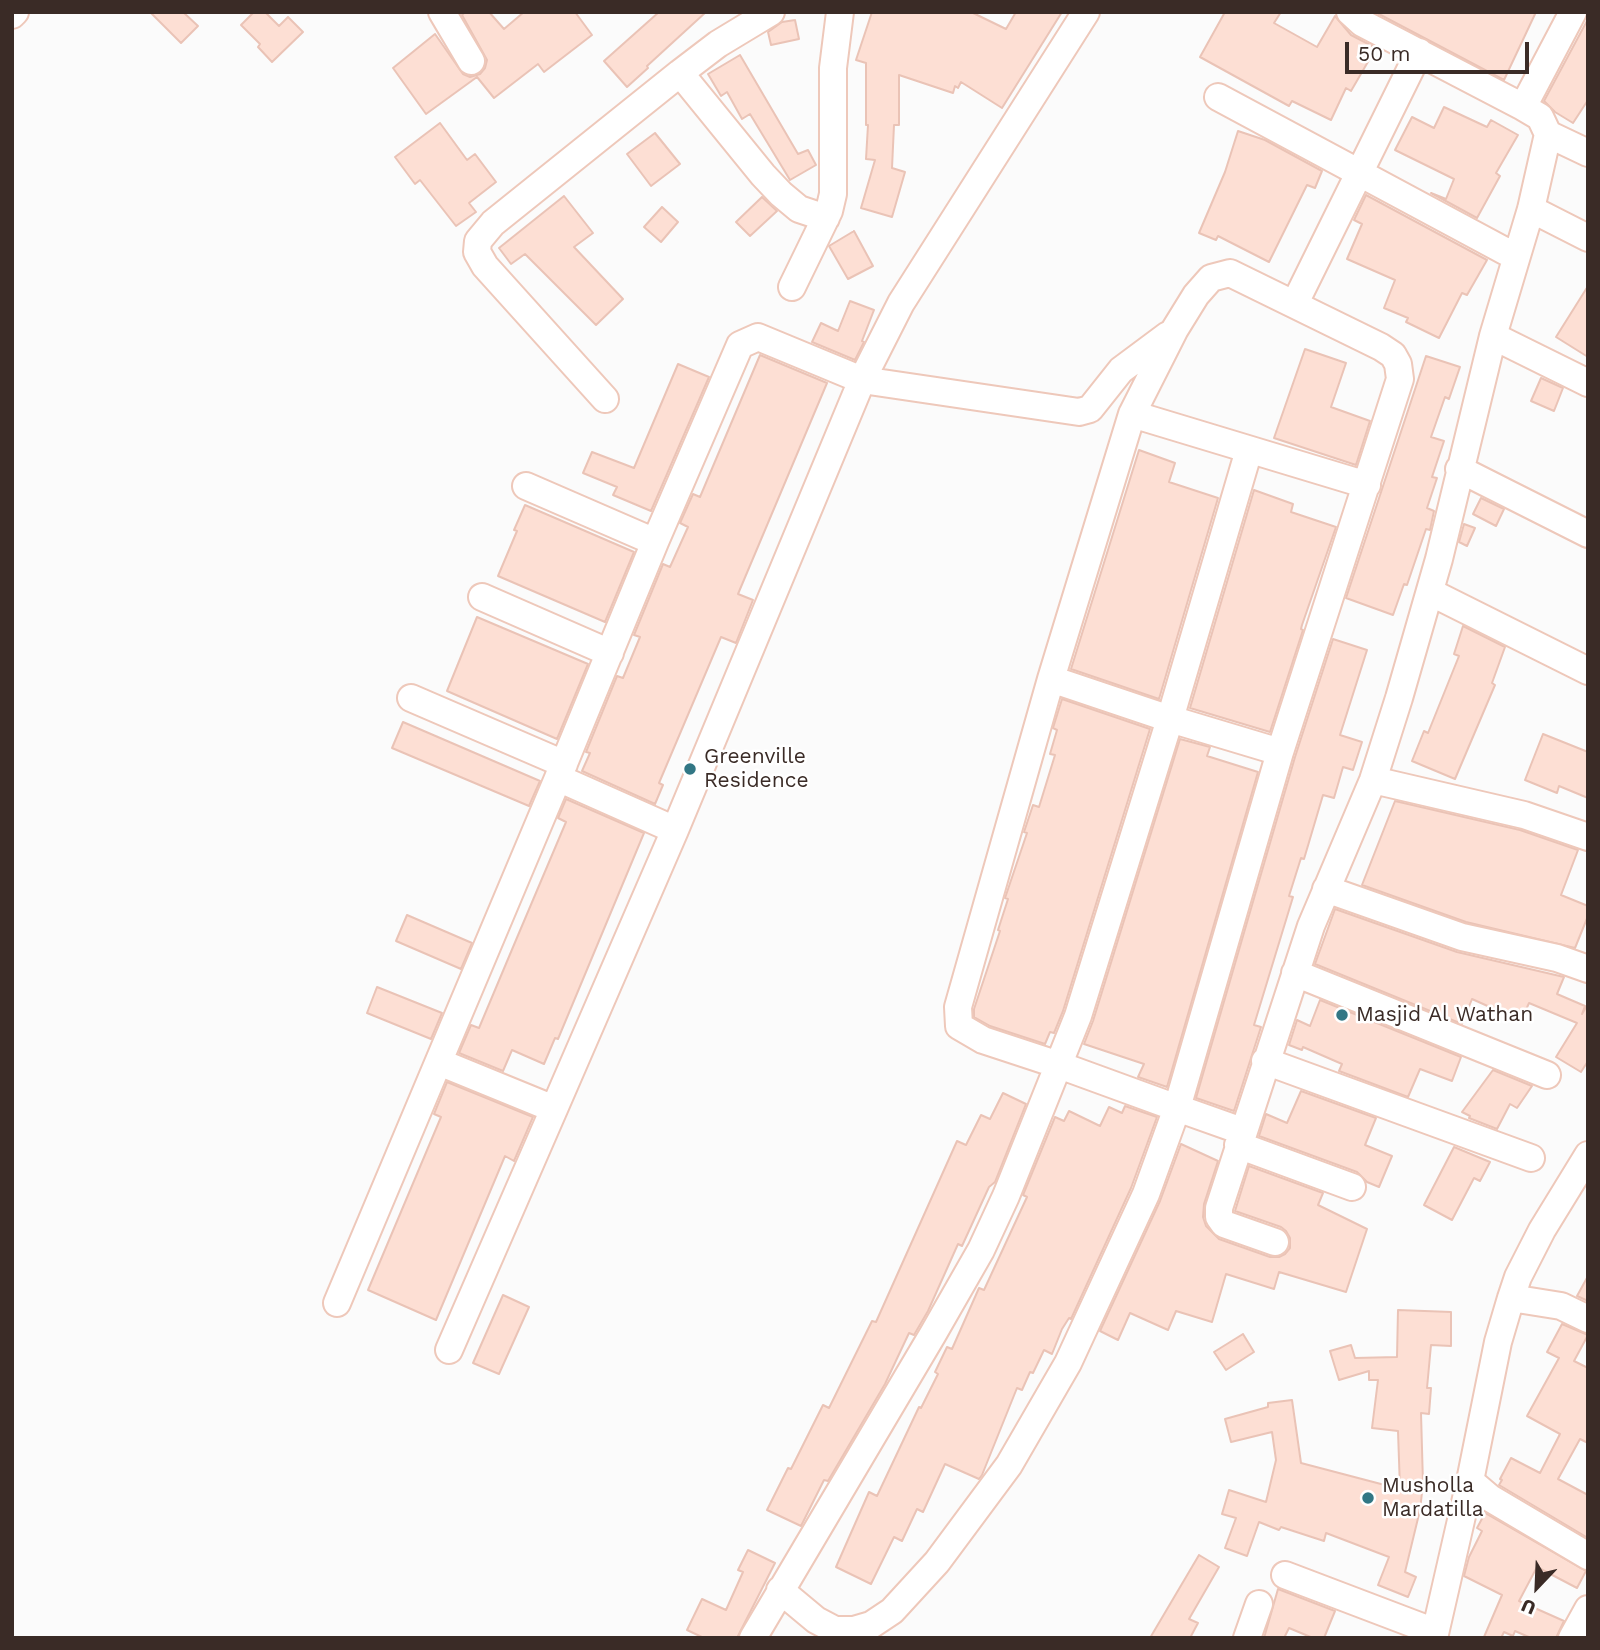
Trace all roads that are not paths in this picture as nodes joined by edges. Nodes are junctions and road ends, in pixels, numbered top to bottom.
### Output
1 (442, 12) edge
2 (771, 12) edge
3 (840, 12) edge
4 (1086, 12) edge
5 (1350, 12) edge
6 (1573, 12) edge
7 (1419, 52) junction
8 (471, 61) dead end
9 (680, 73) junction
10 (1218, 97) dead end
11 (1523, 107) junction
12 (1548, 134) junction
13 (1588, 153) edge
14 (1360, 173) junction
15 (1531, 209) junction
16 (826, 218) junction
17 (1588, 238) edge
18 (1516, 257) junction
19 (792, 287) dead end
20 (1296, 303) junction
21 (1175, 329) junction
22 (1493, 336) junction
23 (862, 380) junction
24 (1588, 383) edge
25 (604, 399) dead end
26 (1132, 414) junction
27 (1249, 450) junction
28 (1459, 469) junction
29 (1367, 485) junction
30 (526, 486) dead end
31 (1588, 534) edge
32 (655, 542) junction
33 (1430, 592) junction
34 (482, 597) dead end
35 (610, 653) junction
36 (1588, 671) edge
37 (1051, 679) junction
38 (411, 698) dead end
39 (1170, 719) junction
40 (1280, 752) junction
41 (561, 771) junction
42 (1373, 780) junction
43 (675, 830) junction
44 (1588, 838) edge
45 (1326, 889) junction
46 (1588, 969) edge
47 (1294, 973) junction
48 (1265, 1061) junction
49 (439, 1062) junction
50 (1059, 1065) junction
51 (1547, 1075) dead end
52 (1177, 1108) junction
53 (554, 1109) junction
54 (1240, 1138) junction
55 (1588, 1155) edge
56 (1531, 1158) dead end
57 (1352, 1186) dead end
58 (1275, 1241) dead end
59 (1511, 1298) junction
60 (337, 1303) dead end
61 (1588, 1319) edge
62 (449, 1350) dead end
63 (1471, 1481) junction
64 (1588, 1556) edge
65 (1285, 1575) dead end
66 (780, 1590) junction
67 (1259, 1604) dead end
68 (1588, 1609) edge
69 (1434, 1635) edge
70 (753, 1638) edge
71 (1247, 1638) edge
72 (1572, 1638) edge

1 - 8 street
2 - 9 street
3 - 16 street
4 - 23 street
5 - 7 street
6 - 11 street
7 - 11 street
7 - 14 street
9 - 16 street
9 - 25 street
10 - 14 street
11 - 12 street
12 - 13 street
12 - 15 street
14 - 18 street
14 - 20 street
15 - 17 street
15 - 18 street
16 - 19 street
18 - 22 street
20 - 21 street
20 - 29 street
21 - 23 street
21 - 26 street
22 - 24 street
22 - 28 street
23 - 32 street
23 - 43 street
26 - 27 street
26 - 37 street
27 - 29 street
27 - 39 street
28 - 31 street
28 - 33 street
29 - 40 street
30 - 32 street
32 - 35 street
33 - 36 street
33 - 42 street
34 - 35 street
35 - 41 street
37 - 39 street
37 - 50 street
38 - 41 street
39 - 40 street
39 - 50 street
40 - 52 street
41 - 43 street
41 - 49 street
42 - 44 street
42 - 45 street
43 - 53 street
45 - 46 street
45 - 47 street
47 - 48 street
47 - 51 street
48 - 54 street
48 - 56 street
49 - 53 street
49 - 60 street
50 - 52 street
50 - 66 street
52 - 54 street
52 - 66 street
53 - 62 street
54 - 57 street
54 - 58 street
55 - 59 street
59 - 61 street
59 - 63 street
63 - 64 street
63 - 69 street
65 - 69 street
66 - 70 street
67 - 71 street
68 - 72 street

